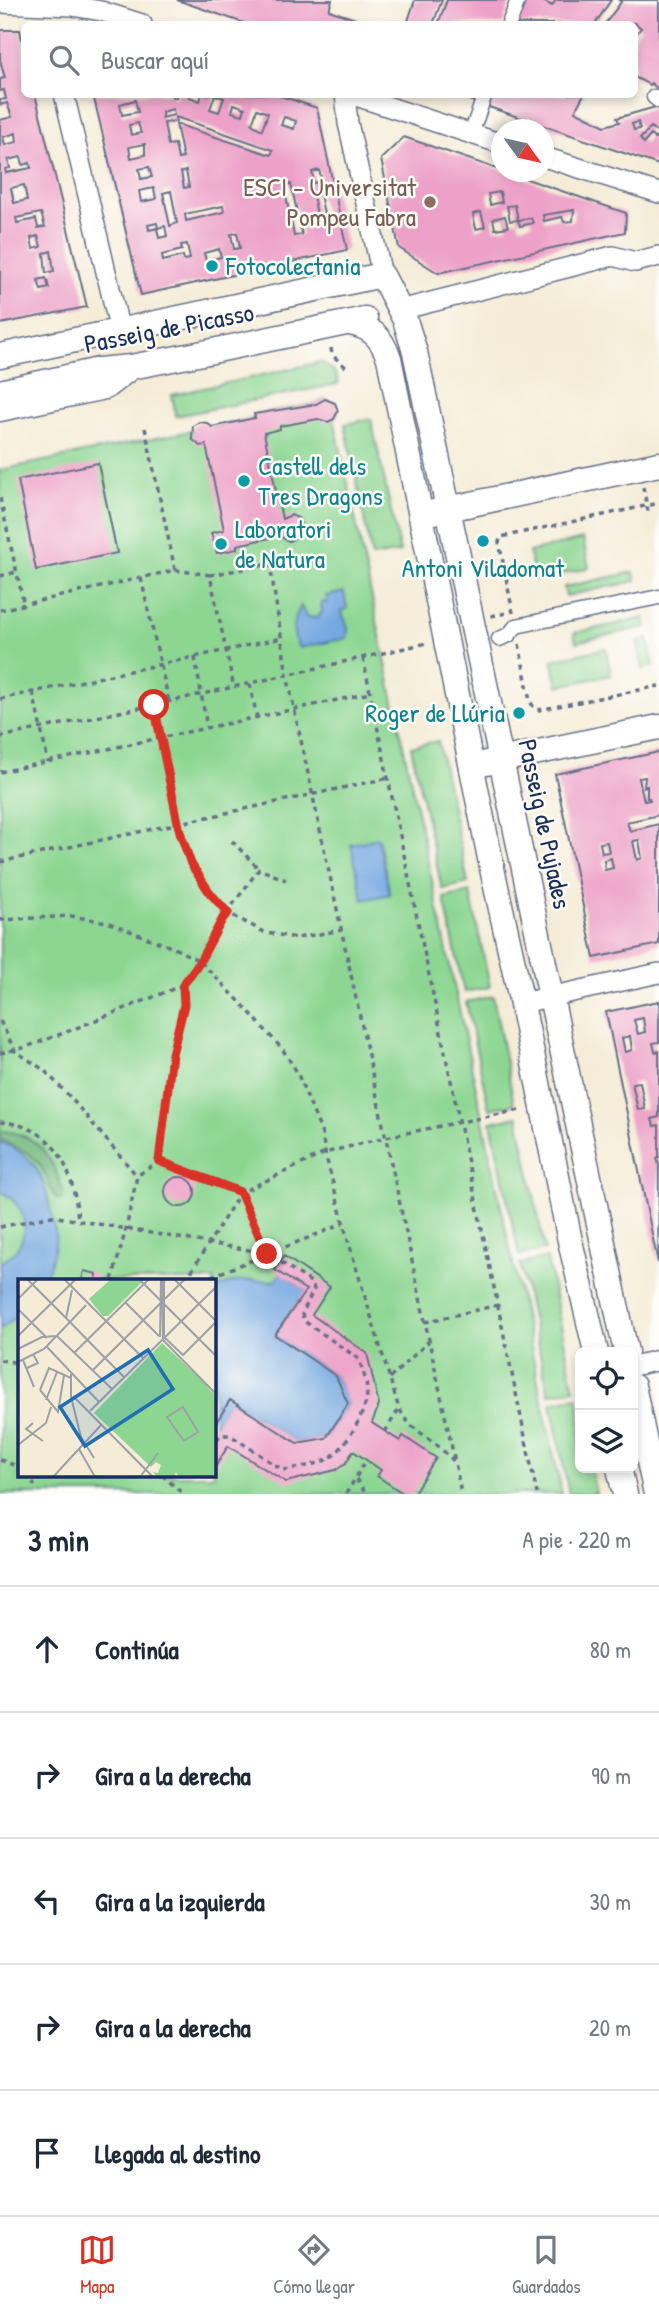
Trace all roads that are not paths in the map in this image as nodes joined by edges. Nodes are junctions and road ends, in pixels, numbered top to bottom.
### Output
1 (518, 0) edge
2 (40, 2) edge
3 (0, 4) edge
4 (45, 21) edge
5 (132, 21) edge
6 (510, 21) edge
7 (65, 98) edge
8 (348, 98) edge
9 (360, 98) edge
10 (484, 98) edge
11 (471, 134) junction
12 (491, 140) edge
13 (554, 160) edge
14 (639, 186) junction
15 (659, 193) edge
16 (659, 208) edge
17 (657, 250) edge
18 (391, 293) junction
19 (349, 323) junction
20 (120, 331) junction
21 (377, 333) junction
22 (0, 356) edge
23 (131, 367) junction
24 (0, 392) edge
25 (0, 410) edge
26 (659, 464) edge
27 (449, 509) junction
28 (422, 515) junction
29 (659, 597) edge
30 (499, 639) dead end
31 (659, 727) edge
32 (502, 760) junction
33 (472, 766) junction
34 (659, 973) edge
35 (551, 995) junction
36 (522, 1003) junction
37 (595, 1347) edge
38 (625, 1347) edge
39 (659, 1360) edge
40 (638, 1365) edge
41 (638, 1409) edge
42 (621, 1473) edge
43 (625, 1494) edge
44 (656, 1494) edge

1 - 6 street
2 - 3 street
2 - 4 street
2 - 5 street
7 - 20 street
8 - 18 street, Passeig de Pujades
9 - 11 street
10 - 11 street
11 - 12 street
13 - 14 street
14 - 15 street
14 - 16 street
17 - 18 street, Passeig de Picasso
18 - 19 street, Passeig de Picasso
18 - 20 street
18 - 21 street
18 - 27 street, Passeig de Pujades
19 - 21 street
19 - 23 street, Passeig de Picasso
20 - 22 street
20 - 23 street
21 - 28 street
23 - 24 street, Passeig de Picasso
23 - 25 street
26 - 27 street
27 - 28 street
27 - 32 street, Passeig de Pujades
28 - 33 street
29 - 30 street
31 - 32 street
32 - 33 street
32 - 35 street, Passeig de Pujades
33 - 36 street
34 - 35 street
35 - 36 street
35 - 38 street, Passeig de Pujades
36 - 37 street
39 - 40 street
41 - 44 street
42 - 43 street

